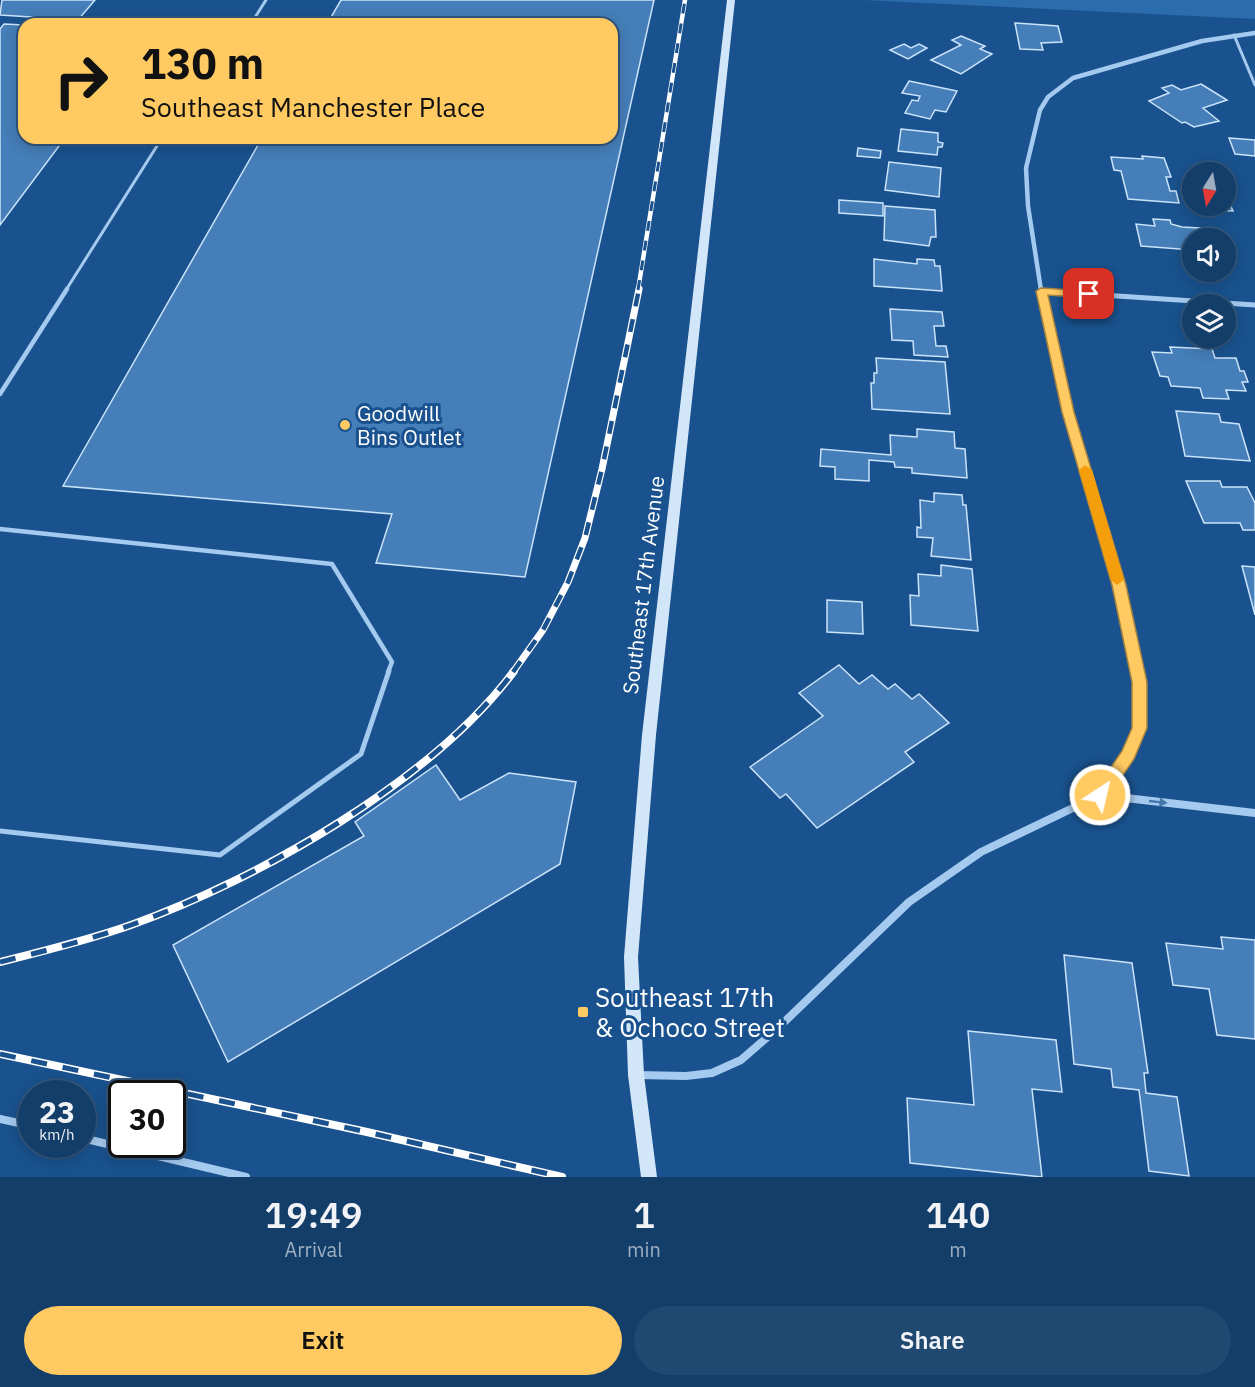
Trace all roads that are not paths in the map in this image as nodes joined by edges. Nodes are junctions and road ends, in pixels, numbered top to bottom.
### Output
1 (266, 0) edge
2 (731, 0) edge
3 (255, 18) edge
4 (1255, 33) edge
5 (1234, 34) junction
6 (1255, 85) edge
7 (158, 144) edge
8 (1041, 291) junction
9 (1255, 305) edge
10 (0, 394) edge
11 (0, 529) edge
12 (1100, 795) junction
13 (1255, 813) edge
14 (0, 831) edge
15 (636, 1075) junction
16 (0, 1119) edge
17 (18, 1123) edge
18 (96, 1141) edge
19 (246, 1177) edge
20 (649, 1177) edge

1 - 3 lane
2 - 15 main road, Southeast 17th Avenue
4 - 5 street
5 - 6 lane
5 - 8 street
7 - 10 lane
8 - 9 street
8 - 12 street
11 - 14 lane
12 -> 13 street
12 - 15 street
15 - 20 main road, Southeast 17th Avenue
16 - 17 street
18 - 19 street

